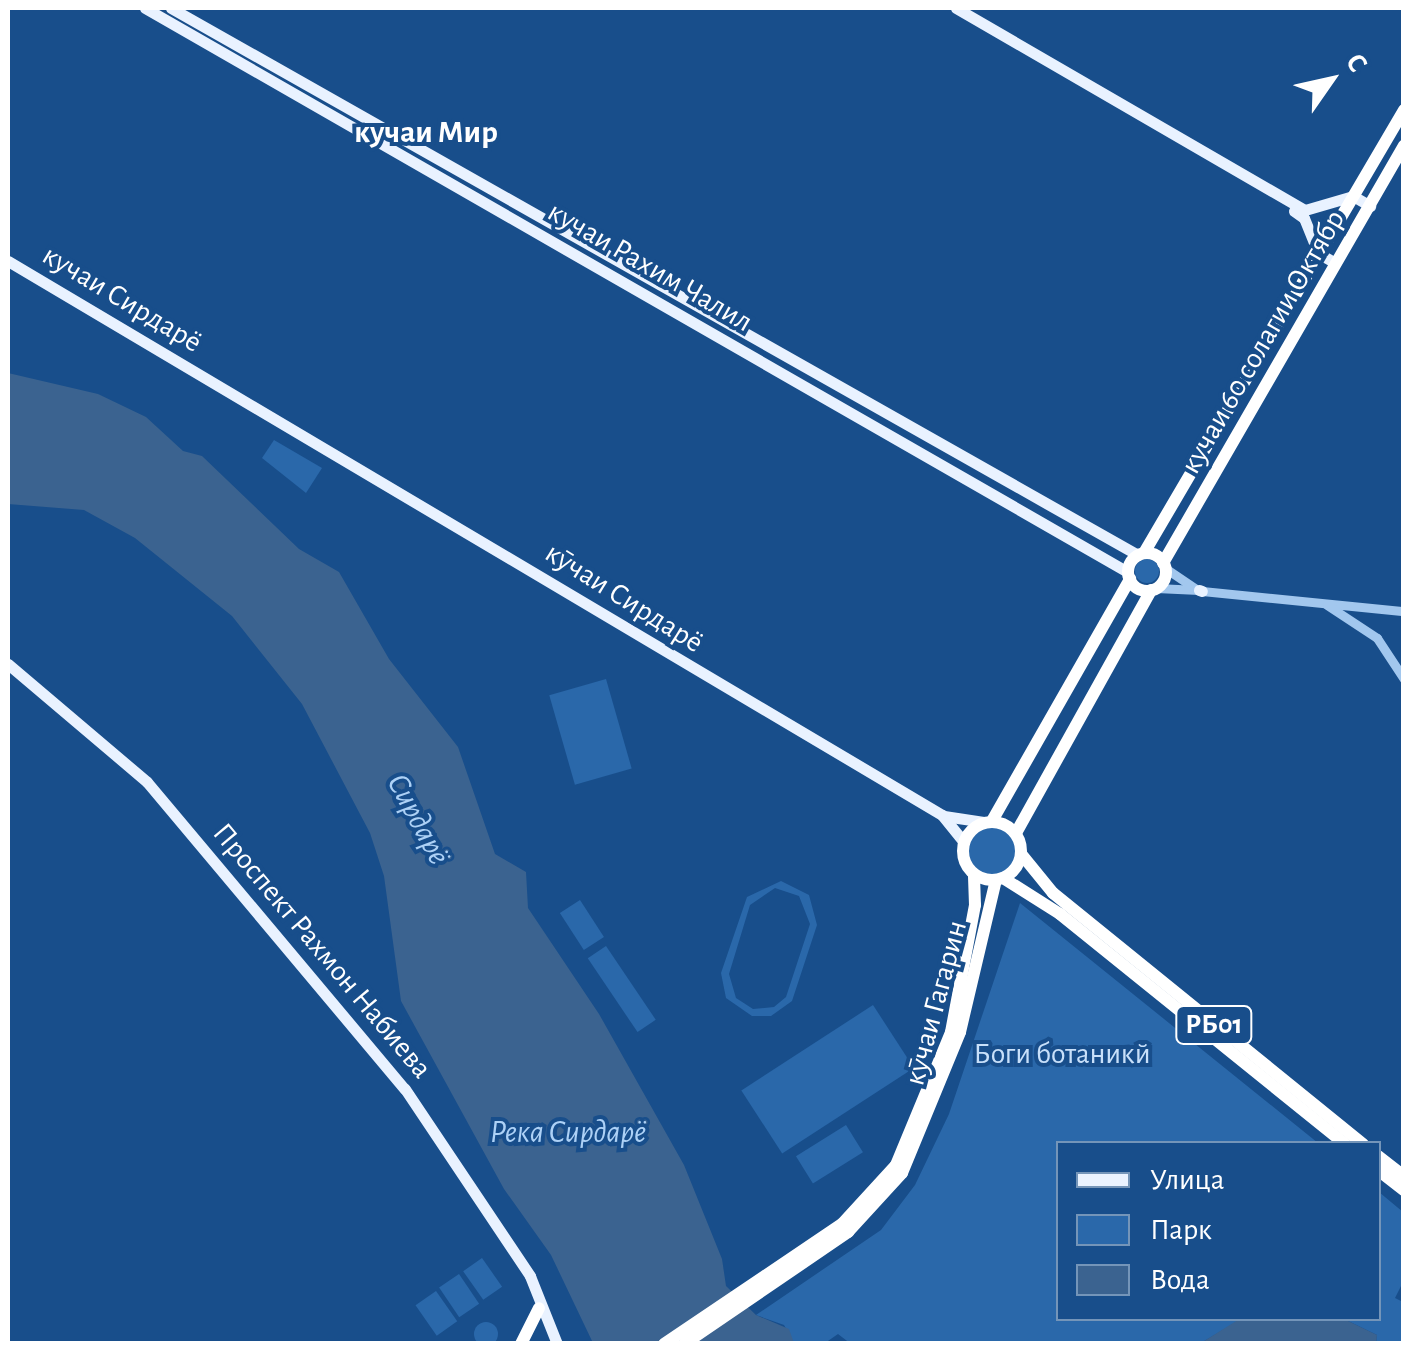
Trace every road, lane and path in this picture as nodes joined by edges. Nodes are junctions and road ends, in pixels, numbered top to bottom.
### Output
1 (145, 8) edge
2 (171, 8) edge
3 (956, 8) edge
4 (1404, 110) edge
5 (1404, 146) edge
6 (1253, 183) junction
7 (1353, 196) junction
8 (1370, 206) junction
9 (1318, 253) junction
10 (8, 261) edge
11 (1335, 263) junction
12 (1264, 350) junction
13 (1282, 359) junction
14 (1242, 388) junction
15 (1260, 396) junction
16 (280, 422) joint
17 (1141, 554) junction
18 (1164, 565) junction
19 (1129, 576) junction
20 (1154, 589) junction
21 (1200, 591) junction
22 (1324, 603) junction
23 (1404, 611) edge
24 (8, 667) edge
25 (1404, 679) edge
26 (942, 816) junction
27 (988, 821) junction
28 (1016, 832) junction
29 (964, 842) junction
30 (1022, 854) junction
31 (974, 874) junction
32 (1000, 879) junction
33 (1342, 1141) edge
34 (1359, 1141) edge
35 (1381, 1158) edge
36 (1381, 1172) edge
37 (1404, 1176) edge
38 (1404, 1190) edge
39 (845, 1228) junction
40 (543, 1313) junction
41 (521, 1344) edge
42 (530, 1344) edge
43 (554, 1344) edge
44 (664, 1344) edge
45 (684, 1344) edge

1 - 19 main road, кучаи Рахим Чалил
2 - 17 main road, кучаи Рахим Чалил
3 - 6 main road
4 - 7 highway, кучаи 60 солагии Октябр
5 - 8 highway, кучаи 60 солагии Октябр
6 - 7 main road
6 - 9 main road
7 - 8 main road
7 - 9 highway, кучаи 60 солагии Октябр
8 - 11 highway, кучаи 60 солагии Октябр
9 - 11 main road
9 - 12 highway, кучаи 60 солагии Октябр
10 - 16 main road, кучаи Сирдарё
11 - 13 highway, кучаи 60 солагии Октябр
12 - 13 highway
12 - 14 highway, кучаи 60 солагии Октябр
13 - 15 highway, кучаи 60 солагии Октябр
14 - 15 highway
14 - 17 highway, кучаи 60 солагии Октябр
15 - 18 highway, кучаи 60 солагии Октябр
16 - 26 main road, кӯчаи Сирдарё
17 - 18 highway
17 - 19 highway, кучаи 60 солагии Октябр
18 - 20 highway, кучаи 60 солагии Октябр
18 - 21 street
19 - 20 highway
19 - 27 highway
20 - 21 street
20 - 28 highway, кучаи 60 солагии Октябр
21 - 22 street
22 - 23 street
22 - 25 street
24 - 40 main road, Проспект Рахмон Набиева
26 - 27 main road
26 - 29 main road
27 - 28 highway
27 - 29 highway
28 - 30 highway, РБ01
29 - 31 highway
30 - 32 highway
30 - 34 highway, РБ01
31 - 32 highway, РБ01
31 - 39 highway, кӯчаи Гагарин
32 - 33 highway, РБ01
32 - 39 highway, кӯчаи Гагарин
35 - 37 highway
36 - 38 highway
39 - 44 highway
39 - 45 highway
40 - 41 highway
40 - 42 highway
40 - 43 main road, Проспект Рахмон Набиева

